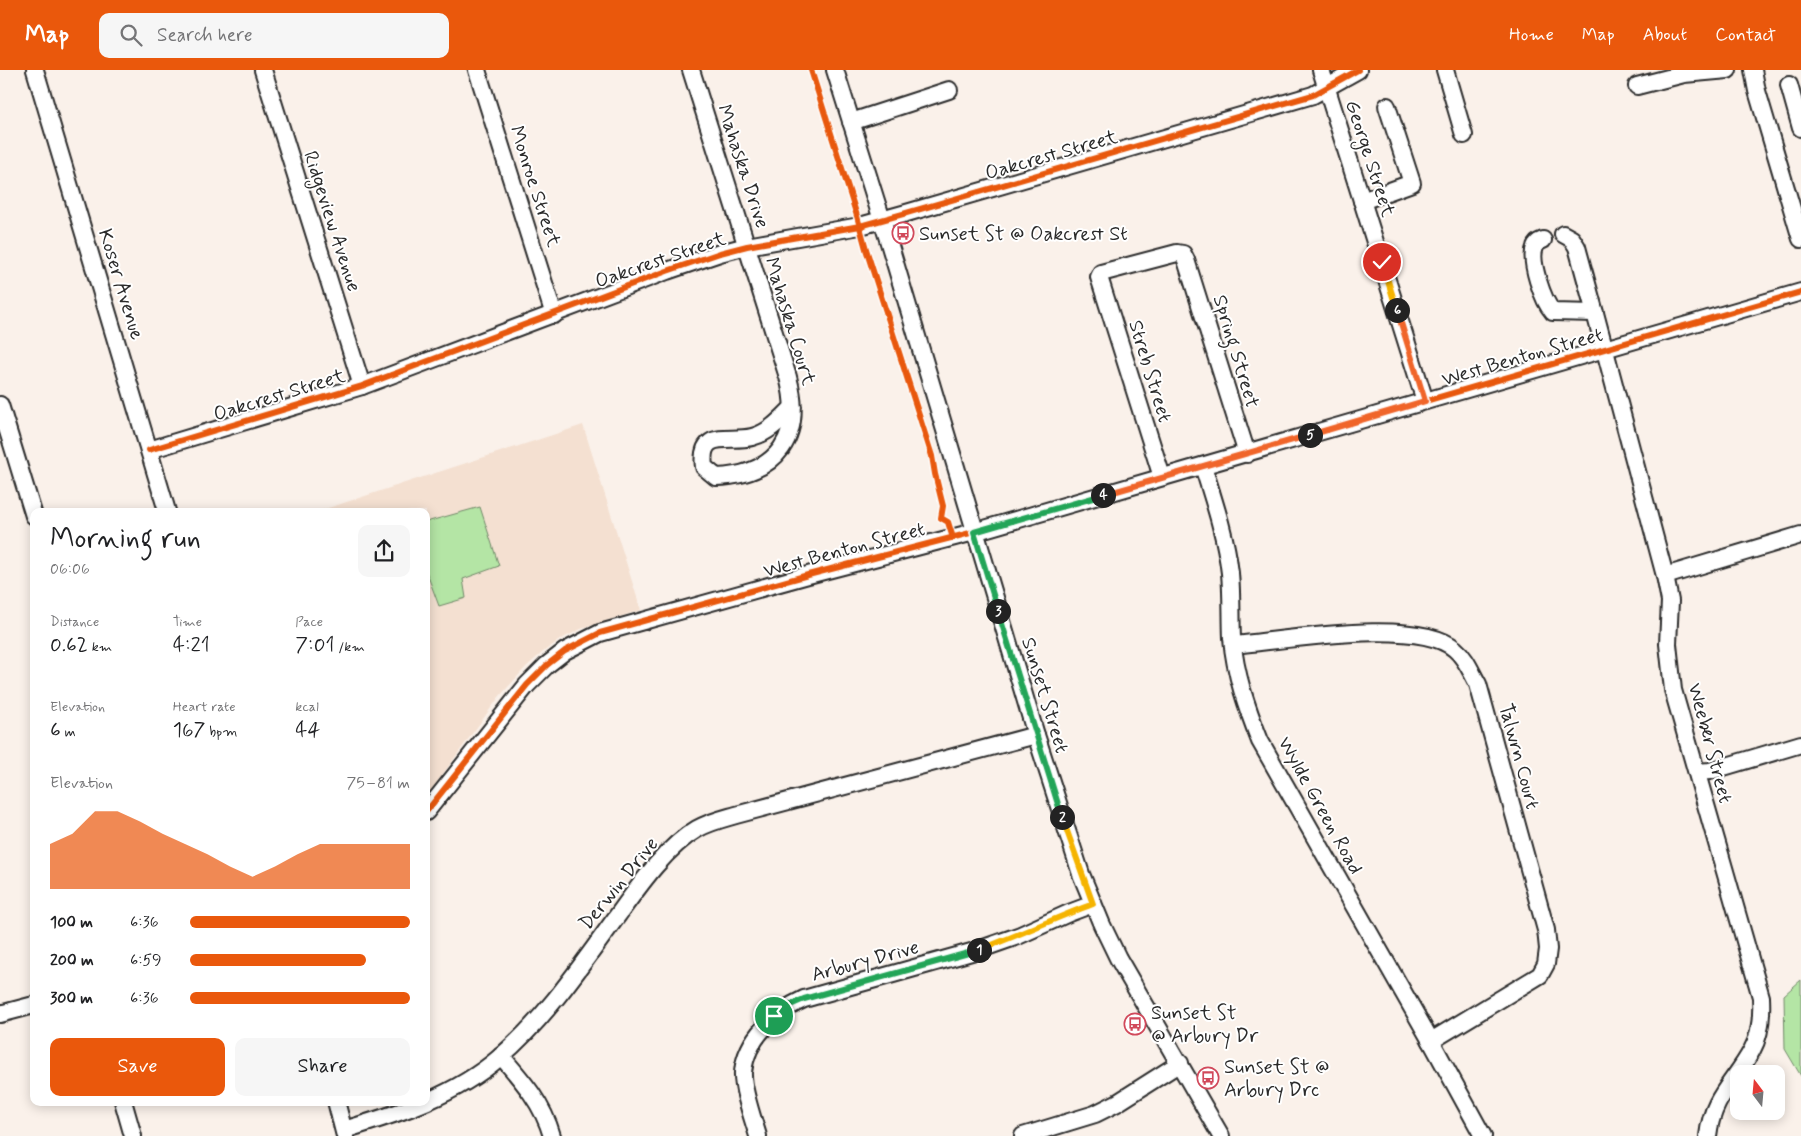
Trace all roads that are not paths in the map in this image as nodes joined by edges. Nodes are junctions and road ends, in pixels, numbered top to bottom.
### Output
1 (35, 70) edge
2 (262, 70) edge
3 (477, 70) edge
4 (691, 70) edge
5 (835, 70) edge
6 (1321, 70) edge
7 (1358, 70) edge
8 (1446, 70) edge
9 (1728, 70) edge
10 (1753, 70) edge
11 (1789, 85) dead end
12 (1637, 86) dead end
13 (1326, 88) junction
14 (949, 90) dead end
15 (1387, 106) dead end
16 (851, 122) junction
17 (1801, 128) edge
18 (1464, 135) dead end
19 (1362, 201) junction
20 (882, 220) junction
21 (1563, 234) dead end
22 (1801, 239) edge
23 (1543, 240) dead end
24 (747, 246) junction
25 (1099, 277) joint
26 (1801, 292) edge
27 (1595, 313) junction
28 (554, 315) junction
29 (1605, 349) junction
30 (362, 386) junction
31 (1425, 401) junction
32 (0, 405) edge
33 (793, 407) junction
34 (149, 450) junction
35 (1247, 454) junction
36 (1203, 466) junction
37 (1162, 477) junction
38 (32, 508) edge
39 (166, 508) edge
40 (974, 532) junction
41 (1801, 535) edge
42 (1666, 576) junction
43 (1233, 646) junction
44 (1036, 734) junction
45 (1801, 744) edge
46 (1698, 772) junction
47 (430, 807) edge
48 (1093, 904) junction
49 (30, 1006) edge
50 (0, 1014) edge
51 (1431, 1041) junction
52 (502, 1056) junction
53 (1180, 1063) junction
54 (430, 1100) edge
55 (125, 1106) edge
56 (337, 1106) edge
57 (416, 1106) edge
58 (344, 1133) edge
59 (133, 1136) edge
60 (552, 1136) edge
61 (758, 1136) edge
62 (1023, 1136) edge
63 (1221, 1136) edge
64 (1483, 1136) edge
65 (1708, 1136) edge

1 - 34 street, Koser Avenue
2 - 30 street, Ridgeview Avenue
3 - 28 street, Monroe Street
4 - 24 street, Mahaska Drive
5 - 16 street, Sunset Street
6 - 13 street, George Street
7 - 13 street, Oakcrest Street
8 - 18 street
9 - 12 street
10 - 22 street
11 - 17 street
13 - 19 street, George Street
13 - 20 street, Oakcrest Street
14 - 16 street
15 - 19 street
16 - 20 street, Sunset Street
19 - 31 street, George Street
20 - 24 street, Oakcrest Street
20 - 40 street, Sunset Street
21 - 27 street, Weeber Street
23 - 27 street
24 - 28 street, Oakcrest Street
24 - 33 street, Mahaska Court
25 - 35 street, Spring Street
25 - 37 street, Streb Street
26 - 29 street, West Benton Street
27 - 29 street, Weeber Street
28 - 30 street, Oakcrest Street
29 - 31 street, West Benton Street
29 - 42 street, Weeber Street
30 - 34 street, Oakcrest Street
31 - 35 street, West Benton Street
32 - 38 street
33 - 33 street, Mahaska Court
34 - 39 street, Koser Avenue
35 - 36 street, West Benton Street
36 - 37 street, West Benton Street
36 - 43 street, Wylde Green Road
37 - 40 street, West Benton Street
40 - 44 street, Sunset Street
40 - 47 street, West Benton Street
41 - 42 street
42 - 46 street, Weeber Street
43 - 51 street, Wylde Green Road
43 - 51 street, Talwrn Court
44 - 48 street, Sunset Street
44 - 52 street, Derwin Drive
45 - 46 street
46 - 65 street, Weeber Street
48 - 53 street, Sunset Street
48 - 61 street, Arbury Drive
49 - 50 street
51 - 64 street, Wylde Green Road
52 - 54 street, Derwin Drive
52 - 60 street
53 - 62 street
53 - 63 street, Sunset Street
55 - 59 street
56 - 58 street
57 - 58 street, Derwin Drive

